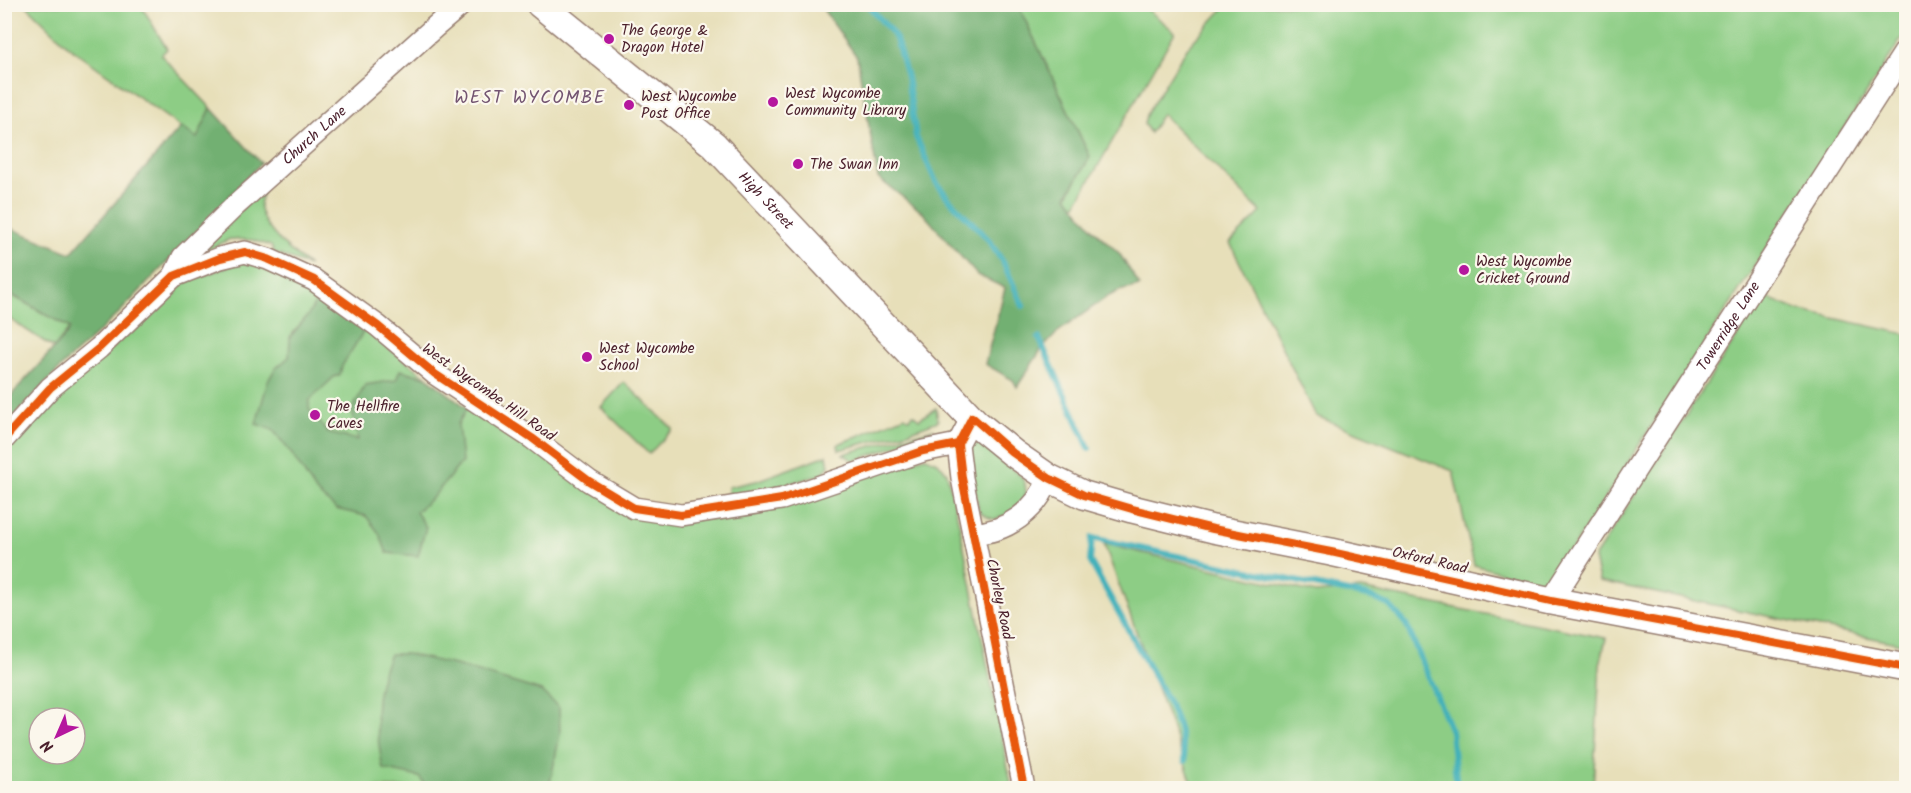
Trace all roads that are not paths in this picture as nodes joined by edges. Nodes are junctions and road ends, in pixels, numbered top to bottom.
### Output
1 (462, 4) edge
2 (540, 4) edge
3 (1906, 50) edge
4 (174, 276) junction
5 (972, 417) junction
6 (4, 439) edge
7 (958, 444) junction
8 (1049, 478) junction
9 (973, 533) junction
10 (1551, 602) junction
11 (1906, 668) edge
12 (1024, 789) edge

1 - 4 street, Church Lane
2 - 5 main road, High Street
3 - 10 street, Towerridge Lane
4 - 6 street, West Wycombe Hill Road
4 - 7 street, West Wycombe Hill Road
5 - 7 street
5 - 8 main road, Oxford Road
7 - 9 street, Chorley Road
8 - 9 street
8 - 10 main road, Oxford Road
9 - 12 street, Chorley Road
10 - 11 main road, Oxford Road

